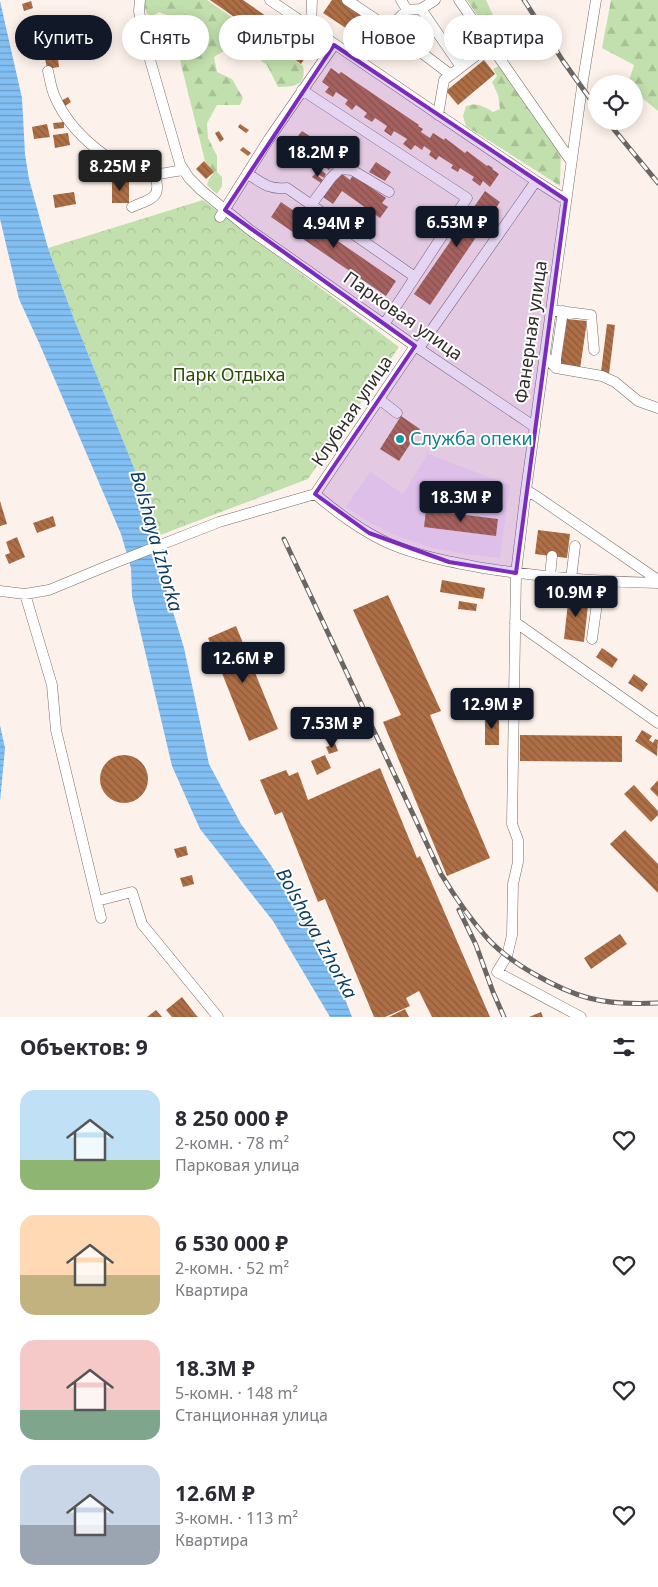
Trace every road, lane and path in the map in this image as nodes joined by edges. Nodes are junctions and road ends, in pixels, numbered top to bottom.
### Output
1 (140, 0) edge
2 (270, 0) edge
3 (312, 0) edge
4 (347, 0) edge
5 (401, 0) edge
6 (435, 0) edge
7 (459, 0) edge
8 (596, 0) edge
9 (420, 9) junction
10 (407, 10) junction
11 (292, 15) edge
12 (311, 15) edge
13 (370, 15) edge
14 (402, 15) edge
15 (469, 15) edge
16 (334, 45) joint
17 (431, 60) edge
18 (471, 60) edge
19 (500, 60) edge
20 (461, 68) junction
21 (48, 71) dead end
22 (450, 75) junction
23 (302, 90) junction
24 (438, 115) junction
25 (571, 161) junction
26 (183, 170) junction
27 (155, 174) junction
28 (248, 174) junction
29 (536, 181) junction
30 (389, 192) dead end
31 (566, 200) junction
32 (311, 205) junction
33 (132, 207) dead end
34 (222, 213) junction
35 (415, 277) junction
36 (551, 310) junction
37 (563, 311) junction
38 (384, 323) junction
39 (417, 347) junction
40 (594, 350) dead end
41 (545, 356) junction
42 (556, 363) junction
43 (379, 399) junction
44 (658, 408) edge
45 (397, 412) dead end
46 (535, 427) junction
47 (526, 490) junction
48 (315, 494) junction
49 (577, 553) dead end
50 (552, 556) dead end
51 (516, 572) junction
52 (550, 576) junction
53 (571, 578) junction
54 (658, 581) edge
55 (600, 582) junction
56 (0, 592) edge
57 (25, 594) junction
58 (515, 622) junction
59 (592, 639) dead end
60 (658, 723) edge
61 (97, 901) junction
62 (101, 918) dead end
63 (218, 1017) edge
64 (581, 1017) edge

1 - 26 street, Парковая улица
2 - 11 street
3 - 12 street
4 - 13 street
5 - 10 street
6 - 9 street
7 - 15 street
8 - 25 street, Фанерная улица
9 - 10 street
9 - 20 street
10 - 14 street
16 - 23 street
16 - 24 street
17 - 22 street
18 - 20 street
19 - 25 street
20 - 22 street
21 - 27 street
22 - 24 street
23 - 28 street
23 - 35 street
24 - 29 street
25 - 31 street, Фанерная улица
26 - 27 street
26 - 34 street, Парковая улица
27 - 33 street
28 - 32 street
28 - 34 street
29 - 31 street
29 - 39 street, Клубная улица
30 - 32 street
31 - 36 street, Фанерная улица
32 - 35 street
34 - 38 street, Парковая улица
35 - 38 street
36 - 37 street
36 - 41 street, Фанерная улица
37 - 40 street
37 - 42 street
38 - 39 street, Парковая улица
39 - 43 street, Клубная улица
39 - 46 street, Парковая улица
41 - 42 street
41 - 46 street, Фанерная улица
42 - 44 street
43 - 45 street
43 - 48 street, Клубная улица
46 - 47 street, Фанерная улица
47 - 51 street, Фанерная улица
47 - 54 street
48 - 51 street
48 - 57 street
49 - 53 street
50 - 52 street
51 - 52 street
51 - 58 street, Фанерная улица
52 - 53 street
53 - 55 street
54 - 55 street
55 - 59 street
56 - 57 street
57 - 61 street
58 - 60 street
58 - 64 street, Фанерная улица
61 - 62 street
61 - 63 street

